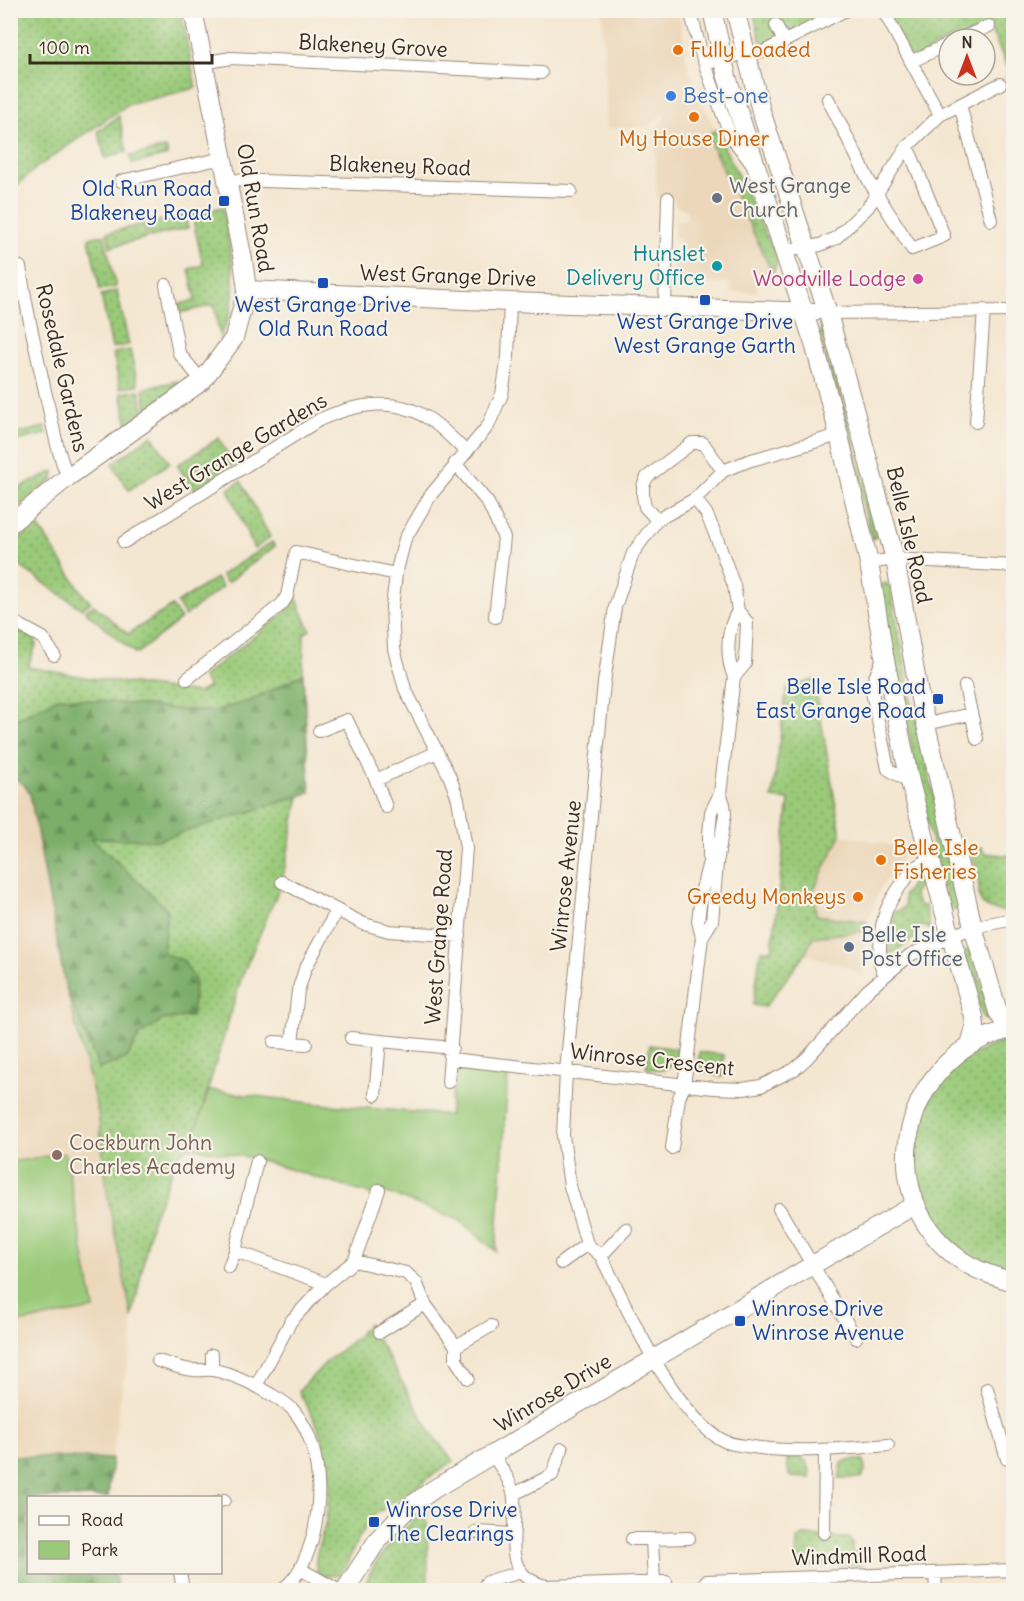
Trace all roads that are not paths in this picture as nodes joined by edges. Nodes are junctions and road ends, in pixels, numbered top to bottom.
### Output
1 (194, 10) edge
2 (690, 10) edge
3 (711, 10) edge
4 (735, 10) edge
5 (846, 10) edge
6 (883, 10) edge
7 (776, 25) dead end
8 (784, 42) junction
9 (937, 49) edge
10 (755, 52) junction
11 (723, 59) junction
12 (912, 60) junction
13 (203, 63) junction
14 (705, 64) junction
15 (540, 74) dead end
16 (1000, 84) dead end
17 (828, 99) dead end
18 (960, 105) junction
19 (940, 115) junction
20 (907, 147) junction
21 (223, 158) junction
22 (758, 171) junction
23 (228, 180) junction
24 (121, 181) dead end
25 (571, 191) dead end
26 (877, 194) junction
27 (669, 198) dead end
28 (991, 220) dead end
29 (806, 247) junction
30 (785, 251) junction
31 (20, 267) dead end
32 (166, 285) dead end
33 (247, 290) junction
34 (510, 302) junction
35 (666, 306) junction
36 (984, 310) junction
37 (1014, 311) edge
38 (803, 312) junction
39 (828, 313) junction
40 (202, 381) junction
41 (976, 422) dead end
42 (839, 435) junction
43 (465, 450) junction
44 (455, 463) junction
45 (723, 471) junction
46 (68, 477) junction
47 (695, 499) junction
48 (657, 520) junction
49 (10, 524) edge
50 (124, 542) dead end
51 (895, 559) junction
52 (868, 563) junction
53 (1014, 566) edge
54 (396, 574) junction
55 (495, 617) dead end
56 (10, 620) edge
57 (54, 655) dead end
58 (187, 679) dead end
59 (965, 686) dead end
60 (971, 714) junction
61 (926, 724) junction
62 (319, 731) dead end
63 (977, 739) dead end
64 (437, 752) junction
65 (376, 780) junction
66 (386, 807) dead end
67 (930, 860) junction
68 (282, 882) dead end
69 (337, 910) junction
70 (1014, 919) edge
71 (973, 927) junction
72 (460, 936) junction
73 (951, 938) junction
74 (885, 975) junction
75 (1014, 1028) edge
76 (351, 1038) dead end
77 (380, 1041) junction
78 (274, 1042) dead end
79 (292, 1043) junction
80 (306, 1044) dead end
81 (970, 1045) junction
82 (451, 1053) junction
83 (566, 1071) junction
84 (448, 1082) dead end
85 (684, 1085) junction
86 (375, 1095) dead end
87 (672, 1148) dead end
88 (257, 1161) dead end
89 (379, 1190) dead end
90 (916, 1204) junction
91 (779, 1209) dead end
92 (626, 1229) dead end
93 (587, 1244) junction
94 (235, 1251) junction
95 (601, 1256) junction
96 (354, 1261) junction
97 (561, 1263) dead end
98 (813, 1265) junction
99 (230, 1267) dead end
100 (1014, 1282) edge
101 (326, 1284) junction
102 (425, 1304) junction
103 (491, 1326) dead end
104 (380, 1332) dead end
105 (856, 1338) dead end
106 (456, 1347) junction
107 (212, 1355) dead end
108 (654, 1359) junction
109 (158, 1361) dead end
110 (213, 1370) junction
111 (468, 1378) dead end
112 (256, 1386) junction
113 (987, 1389) dead end
114 (888, 1445) dead end
115 (562, 1449) dead end
116 (825, 1450) junction
117 (494, 1455) junction
118 (1014, 1457) edge
119 (514, 1494) junction
120 (476, 1532) dead end
121 (824, 1533) dead end
122 (513, 1534) junction
123 (689, 1538) dead end
124 (632, 1539) dead end
125 (652, 1539) junction
126 (300, 1569) junction
127 (1014, 1570) edge
128 (520, 1572) junction
129 (935, 1573) junction
130 (180, 1574) edge
131 (706, 1581) dead end
132 (535, 1587) edge
133 (183, 1590) edge
134 (283, 1590) edge
135 (338, 1590) edge
136 (345, 1590) edge
137 (484, 1590) edge
138 (936, 1590) edge

1 - 13 street, Old Run Road
2 - 14 street
3 - 11 street
4 - 10 street, Belle Isle Road
5 - 8 street
6 - 12 street
7 - 8 street
8 - 10 street
9 - 12 street
10 - 11 street
10 - 29 street, Belle Isle Road
11 - 14 street
11 - 22 street
12 - 19 street
13 - 15 street, Blakeney Grove
13 - 21 street, Old Run Road
14 - 22 street
16 - 18 street
17 - 26 street
18 - 19 street
18 - 28 street
19 - 20 street
20 - 26 street
20 - 26 street
21 - 23 street, Old Run Road
21 - 24 street
22 - 30 street
23 - 25 street, Blakeney Road
23 - 33 street, Old Run Road
26 - 29 street
27 - 35 street
29 - 30 street
29 - 39 street, Belle Isle Road
30 - 38 street
31 - 46 street, Rosedale Gardens
32 - 40 street
33 - 34 street, West Grange Drive
33 - 40 street, Old Run Road
34 - 35 street, West Grange Drive
34 - 43 street, West Grange Road
35 - 38 street, West Grange Drive
36 - 37 street
36 - 39 street
36 - 41 street
38 - 39 street, West Grange Drive
38 - 42 street
39 - 51 street, Belle Isle Road
40 - 46 street, Old Run Road
42 - 45 street, Winrose Avenue
42 - 52 street
43 - 44 street, West Grange Road
43 - 50 street, West Grange Gardens
44 - 54 street, West Grange Road
44 - 55 street
45 - 47 street, Winrose Avenue
45 - 48 street
46 - 49 street, Old Run Road
47 - 48 street, Winrose Avenue
47 - 85 street
48 - 83 street, Winrose Avenue
51 - 52 street
51 - 53 street
51 - 61 street, Belle Isle Road
52 - 67 street
54 - 58 street
54 - 64 street, West Grange Road
56 - 57 street
59 - 60 street
60 - 61 street
60 - 63 street
61 - 71 street, Belle Isle Road
62 - 65 street
64 - 65 street
64 - 72 street, West Grange Road
65 - 66 street
67 - 73 street
67 - 74 street
68 - 69 street
69 - 72 street
69 - 79 street
70 - 71 street, Winrose Crescent
71 - 73 street, Winrose Crescent
71 - 75 street, Belle Isle Road
72 - 82 street, West Grange Road
73 - 74 street, Winrose Crescent
73 - 81 street
74 - 85 street, Winrose Crescent
75 - 81 street
76 - 77 street, Winrose Crescent
77 - 82 street, Winrose Crescent
77 - 86 street
78 - 79 street
79 - 80 street
81 - 90 street
82 - 83 street, Winrose Crescent
82 - 84 street, West Grange Road
83 - 85 street, Winrose Crescent
83 - 93 street, Winrose Avenue
85 - 87 street
88 - 94 street
89 - 96 street
90 - 98 street, Winrose Drive
90 - 100 street
91 - 98 street
92 - 95 street
93 - 95 street
93 - 97 street
94 - 99 street
94 - 101 street
95 - 108 street
96 - 101 street
96 - 102 street
98 - 105 street
98 - 108 street, Winrose Drive
101 - 112 street
102 - 104 street
102 - 106 street
103 - 106 street
106 - 111 street
107 - 110 street
108 - 116 street
108 - 117 street, Winrose Drive
109 - 110 street
110 - 112 street
112 - 126 street
113 - 118 street
114 - 116 street
115 - 119 street
116 - 121 street
117 - 119 street
117 - 136 street, Winrose Drive
119 - 122 street
120 - 122 street
122 - 128 street
123 - 125 street
124 - 125 street
125 - 132 street
126 - 134 street
126 - 135 street
127 - 129 street, Windmill Road
128 - 132 street
128 - 137 street
129 - 131 street, Windmill Road
129 - 138 street
130 - 133 street

